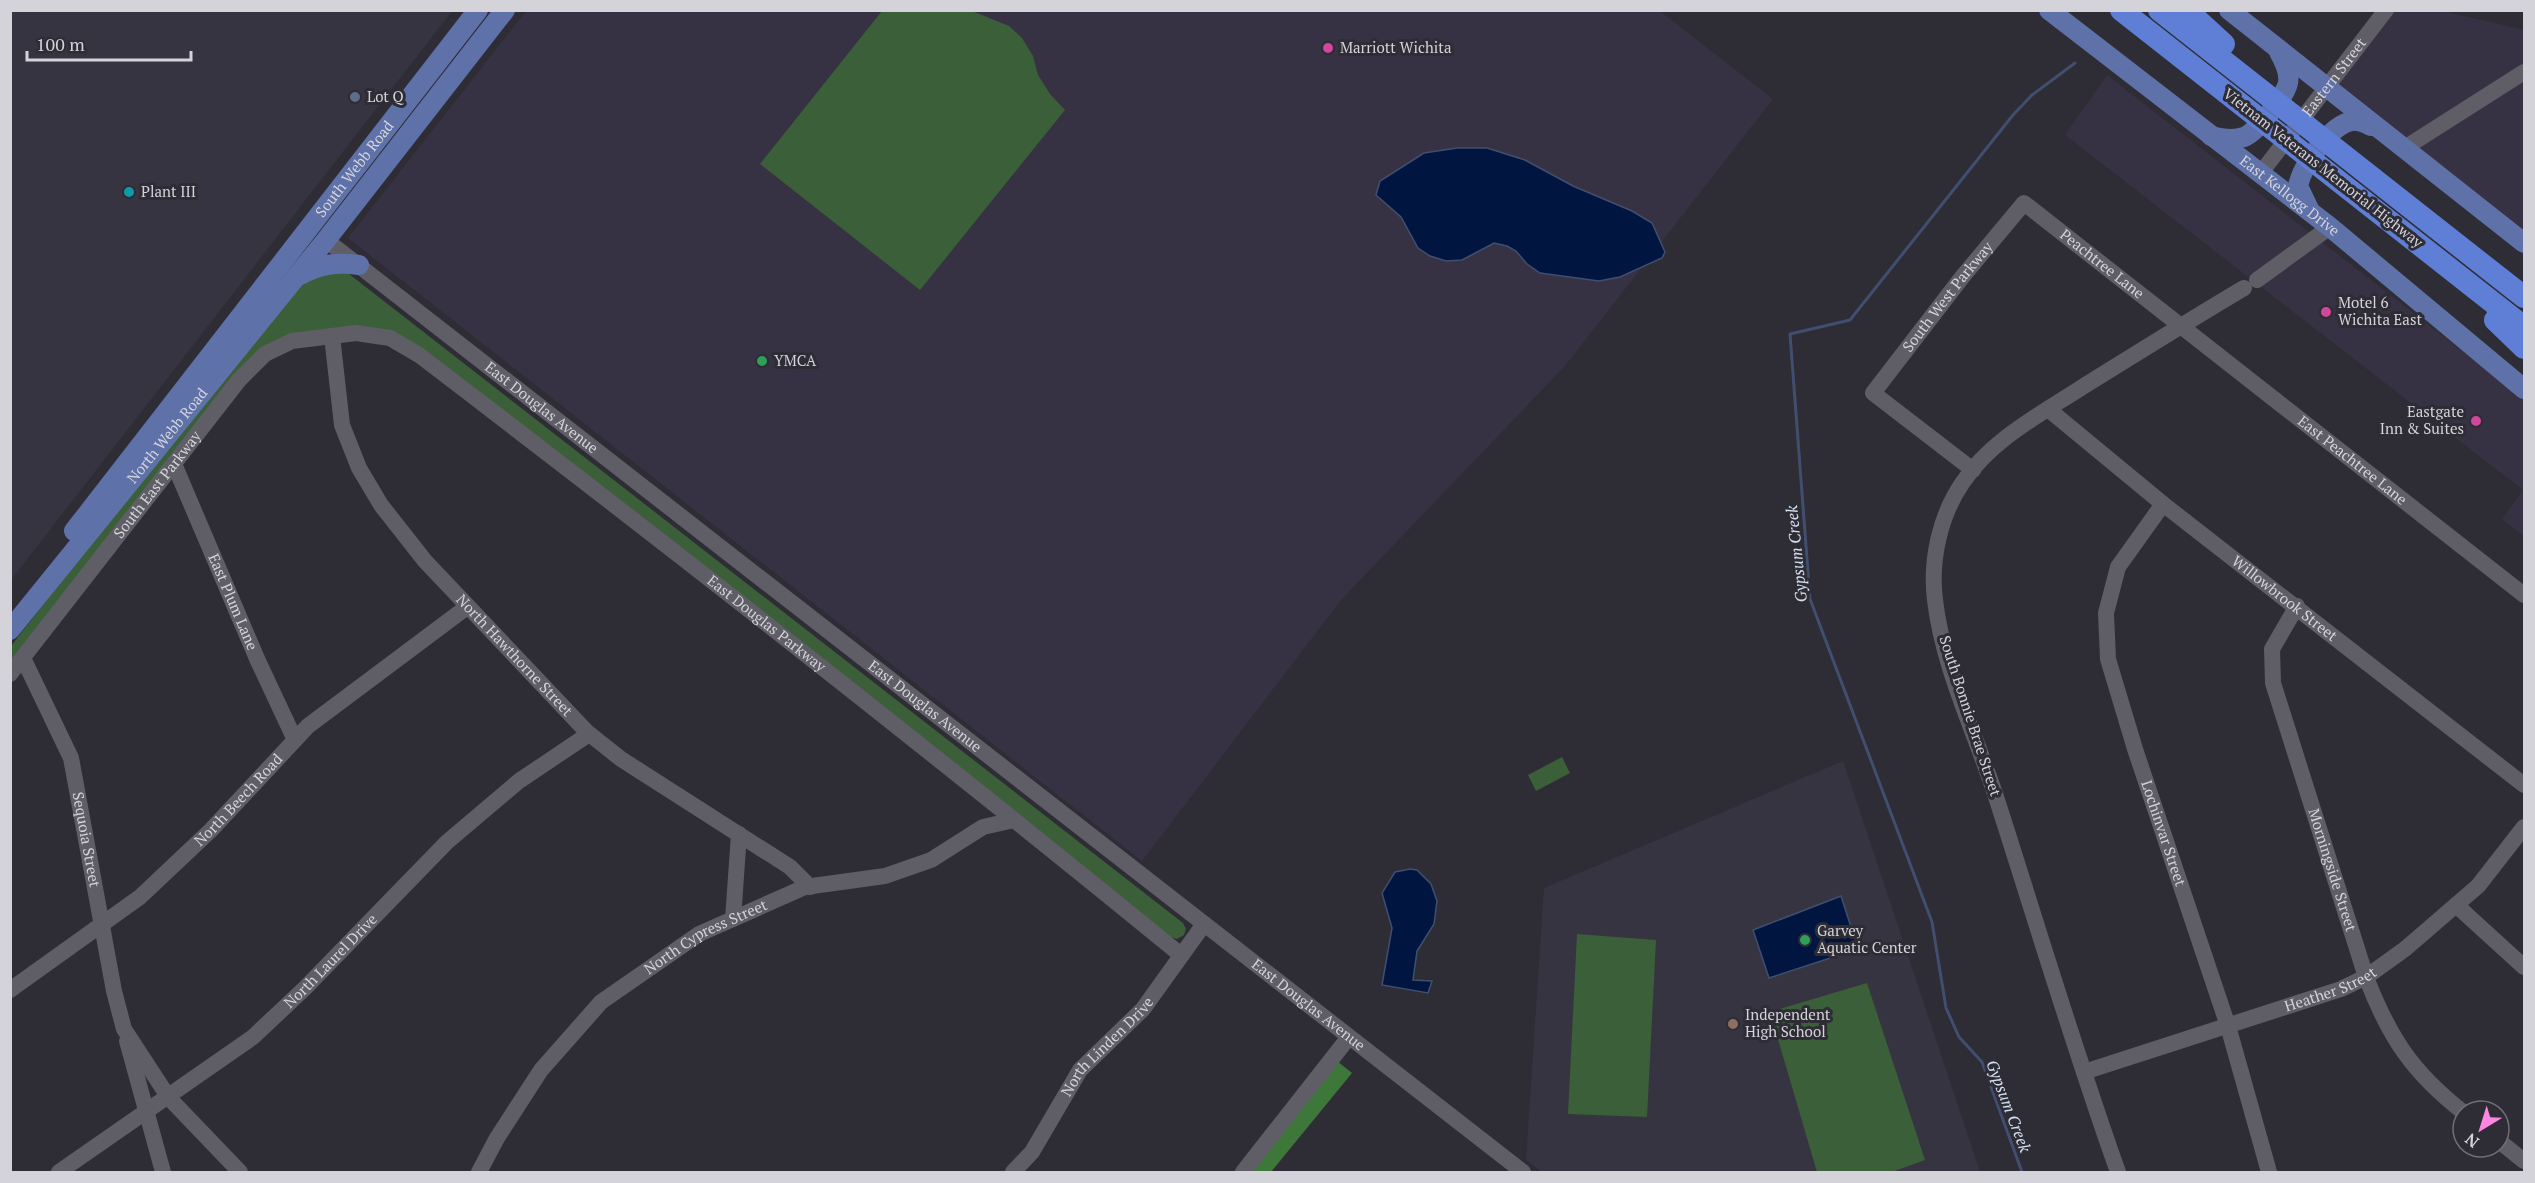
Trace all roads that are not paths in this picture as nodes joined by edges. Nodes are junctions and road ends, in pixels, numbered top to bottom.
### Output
1 (478, 10) edge
2 (505, 10) edge
3 (2049, 10) edge
4 (2109, 10) edge
5 (2121, 10) edge
6 (2159, 10) edge
7 (2187, 10) edge
8 (2229, 10) edge
9 (2386, 10) edge
10 (2277, 50) junction
11 (2524, 72) edge
12 (2213, 82) junction
13 (2326, 88) junction
14 (2253, 89) junction
15 (2376, 128) junction
16 (2211, 136) junction
17 (2403, 149) junction
18 (2340, 161) junction
19 (2260, 174) junction
20 (329, 202) junction
21 (2024, 203) joint
22 (2370, 206) junction
23 (2313, 214) junction
24 (2424, 218) junction
25 (2330, 227) junction
26 (326, 240) junction
27 (297, 243) junction
28 (2524, 243) edge
29 (359, 265) junction
30 (295, 277) junction
31 (2524, 287) edge
32 (2524, 297) edge
33 (2180, 326) junction
34 (2524, 327) edge
35 (332, 336) junction
36 (2524, 348) edge
37 (2524, 389) edge
38 (2048, 410) junction
39 (174, 464) junction
40 (1972, 470) junction
41 (2163, 504) junction
42 (2524, 595) edge
43 (2297, 606) junction
44 (467, 607) junction
45 (10, 614) edge
46 (10, 630) edge
47 (23, 658) junction
48 (10, 674) edge
49 (589, 734) junction
50 (295, 740) junction
51 (2524, 785) edge
52 (1014, 820) junction
53 (2524, 827) edge
54 (740, 834) junction
55 (810, 887) junction
56 (2456, 905) junction
57 (733, 919) junction
58 (1204, 924) junction
59 (103, 926) junction
60 (1181, 955) junction
61 (2524, 967) edge
62 (2366, 977) junction
63 (10, 990) edge
64 (2228, 1026) junction
65 (124, 1029) junction
66 (1349, 1037) junction
67 (2084, 1072) junction
68 (169, 1098) junction
69 (2451, 1101) edge
70 (146, 1112) junction
71 (2511, 1151) edge
72 (2524, 1161) edge
73 (1522, 1172) edge
74 (59, 1173) edge
75 (163, 1173) edge
76 (240, 1173) edge
77 (479, 1173) edge
78 (1013, 1173) edge
79 (1243, 1173) edge
80 (2118, 1173) edge
81 (2269, 1173) edge

1 - 20 main road, South Webb Road
2 - 26 main road, South Webb Road
3 - 16 main road, East Kellogg Drive
4 - 12 highway
5 - 12 highway, Vietnam Veterans Memorial Highway
6 - 14 highway, Vietnam Veterans Memorial Highway
7 - 14 highway
8 - 10 main road
9 - 13 street, Eastern Street
10 - 13 main road
10 - 16 main road
11 - 17 street
12 - 14 highway, Vietnam Veterans Memorial Highway
13 - 15 main road
13 - 19 street, Eastern Street
14 - 18 highway, Vietnam Veterans Memorial Highway
15 - 17 main road
15 - 23 main road
16 - 19 main road, East Kellogg Drive
17 - 28 main road
18 - 22 highway, Vietnam Veterans Memorial Highway
18 - 24 highway, Vietnam Veterans Memorial Highway
19 - 23 main road, East Kellogg Drive
20 - 26 main road
20 - 27 main road, South Webb Road
21 - 33 street, Peachtree Lane
21 - 40 street, South West Parkway
22 - 34 highway, Vietnam Veterans Memorial Highway
22 - 36 highway
23 - 25 main road, East Kellogg Drive
24 - 31 highway
24 - 32 highway, Vietnam Veterans Memorial Highway
25 - 33 street, South Bonnie Brae Street
25 - 37 main road, East Kellogg Drive
26 - 27 main road
26 - 29 street, East Douglas Avenue
26 - 30 main road, North Webb Road
27 - 45 main road, North Webb Road
29 - 30 main road
29 - 58 street, East Douglas Avenue
30 - 46 main road, North Webb Road
33 - 38 street, South Bonnie Brae Street
33 - 42 street, East Peachtree Lane
35 - 39 street, South East Parkway
35 - 44 street, North Hawthorne Street
35 - 52 street, East Douglas Parkway
38 - 40 street, South Bonnie Brae Street
38 - 41 street, Willowbrook Street
39 - 47 street, South East Parkway
39 - 50 street, East Plum Lane
40 - 67 street, South Bonnie Brae Street
41 - 43 street, Willowbrook Street
41 - 64 street, Lochinvar Street
43 - 51 street, Willowbrook Street
43 - 62 street, Morningside Street
44 - 49 street, North Hawthorne Street
44 - 50 street, North Beech Road
47 - 48 street, South East Parkway
47 - 59 street, Sequoia Street
49 - 54 street, North Hawthorne Street
49 - 68 street, North Laurel Drive
50 - 59 street, North Beech Road
52 - 55 street, North Cypress Street
52 - 60 street, East Douglas Parkway
53 - 56 street, Heather Street
54 - 55 street, North Hawthorne Street
54 - 57 street
55 - 57 street, North Cypress Street
56 - 61 street
56 - 62 street, Heather Street
57 - 77 street, North Cypress Street
58 - 60 street, North Linden Drive
58 - 66 street, East Douglas Avenue
59 - 63 street, North Beech Road
59 - 65 street, Sequoia Street
60 - 78 street, North Linden Drive
62 - 64 street, Heather Street
62 - 69 street, Morningside Street
64 - 67 street, Heather Street
64 - 81 street, Lochinvar Street
65 - 68 street, Sequoia Street
65 - 70 street, Sequoia Street
66 - 73 street, East Douglas Avenue
66 - 79 street
67 - 80 street, South Bonnie Brae Street
68 - 70 street, North Laurel Drive
68 - 76 street, Sequoia Street
70 - 74 street, North Laurel Drive
70 - 75 street, Sequoia Street
71 - 72 street

